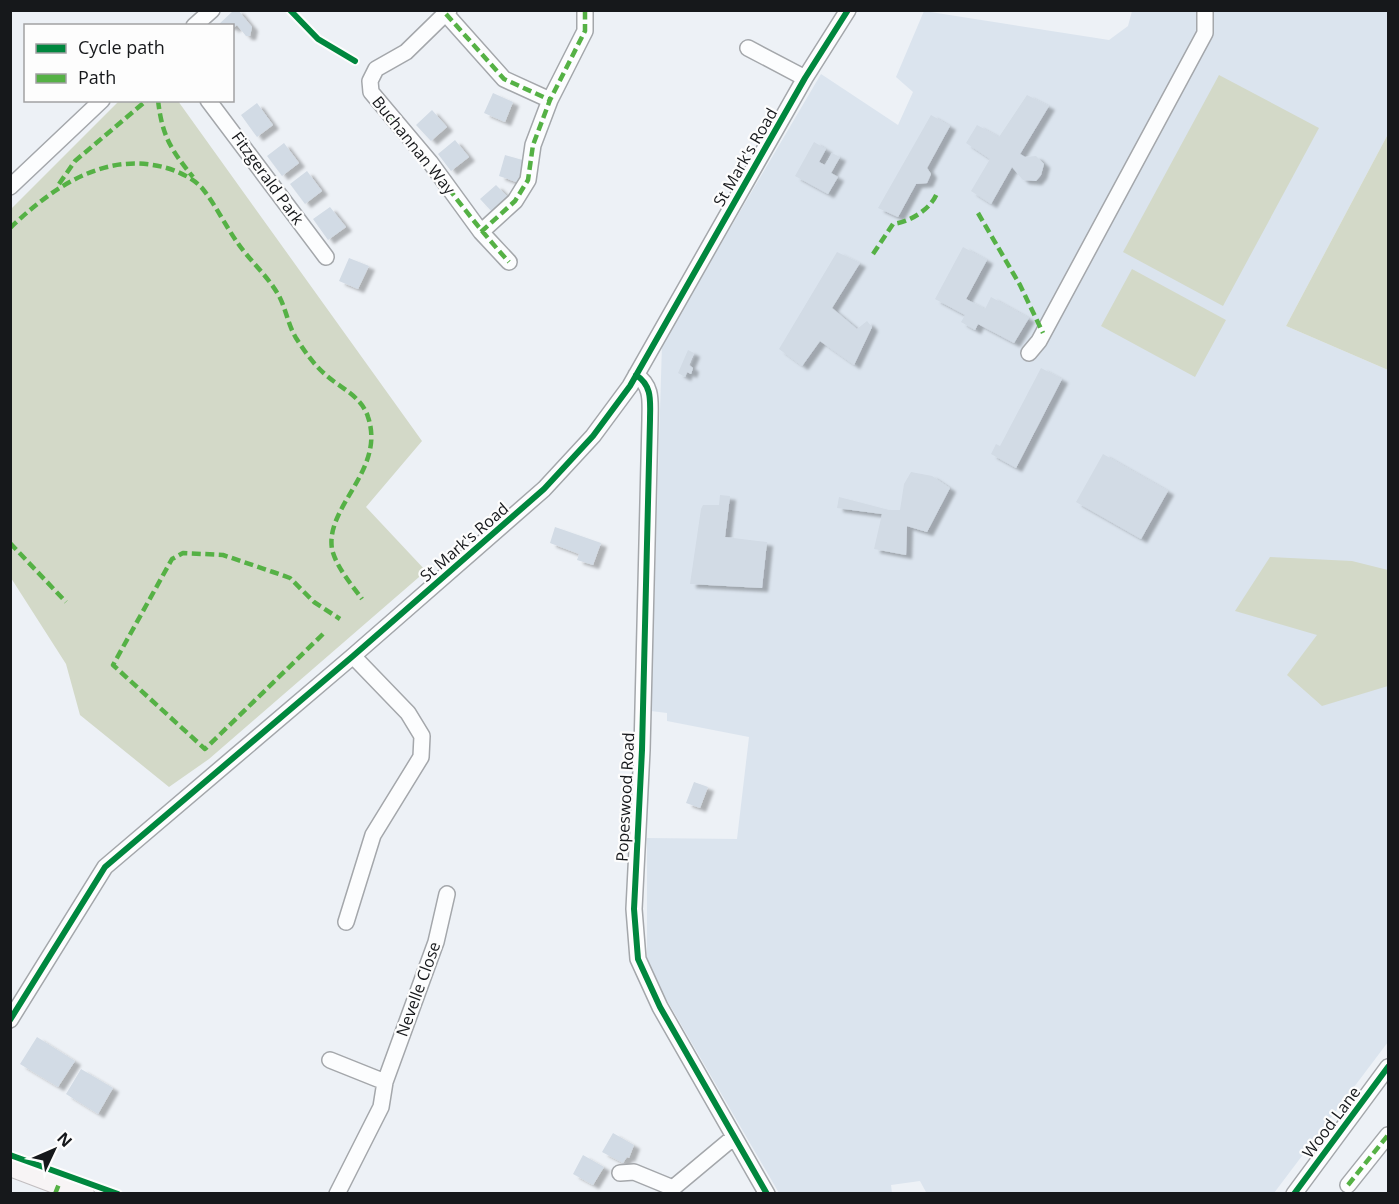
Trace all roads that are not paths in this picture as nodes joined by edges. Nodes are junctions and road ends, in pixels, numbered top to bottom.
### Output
1 (212, 10) edge
2 (585, 10) edge
3 (849, 10) edge
4 (1205, 10) edge
5 (447, 12) edge
6 (196, 24) edge
7 (748, 48) dead end
8 (805, 78) junction
9 (550, 100) junction
10 (100, 102) edge
11 (210, 102) edge
12 (10, 187) edge
13 (481, 232) junction
14 (326, 257) dead end
15 (509, 262) dead end
16 (1029, 353) dead end
17 (636, 375) junction
18 (353, 656) junction
19 (447, 894) dead end
20 (346, 922) dead end
21 (10, 1020) edge
22 (330, 1060) dead end
23 (1389, 1066) edge
24 (384, 1082) junction
25 (1389, 1135) edge
26 (734, 1137) junction
27 (10, 1166) edge
28 (620, 1173) dead end
29 (1348, 1185) dead end
30 (57, 1189) edge
31 (84, 1194) edge
32 (337, 1194) edge
33 (767, 1194) edge
34 (1294, 1194) edge

1 - 6 street
2 - 9 street
3 - 8 street, St Mark's Road
4 - 16 street
5 - 9 street
5 - 13 street, Buchannan Way
7 - 8 street
8 - 17 street, St Mark's Road
9 - 13 street
10 - 12 street
11 - 14 street, Fitzgerald Park
13 - 15 street, Buchannan Way
17 - 18 street, St Mark's Road
17 - 26 street, Popeswood Road
18 - 20 street
18 - 21 street, St Mark's Road
19 - 24 street, Nevelle Close
22 - 24 street
23 - 34 street, Wood Lane
24 - 32 street, Nevelle Close
25 - 29 street
26 - 28 street
26 - 33 street, Popeswood Road
27 - 30 main road
30 - 31 main road

